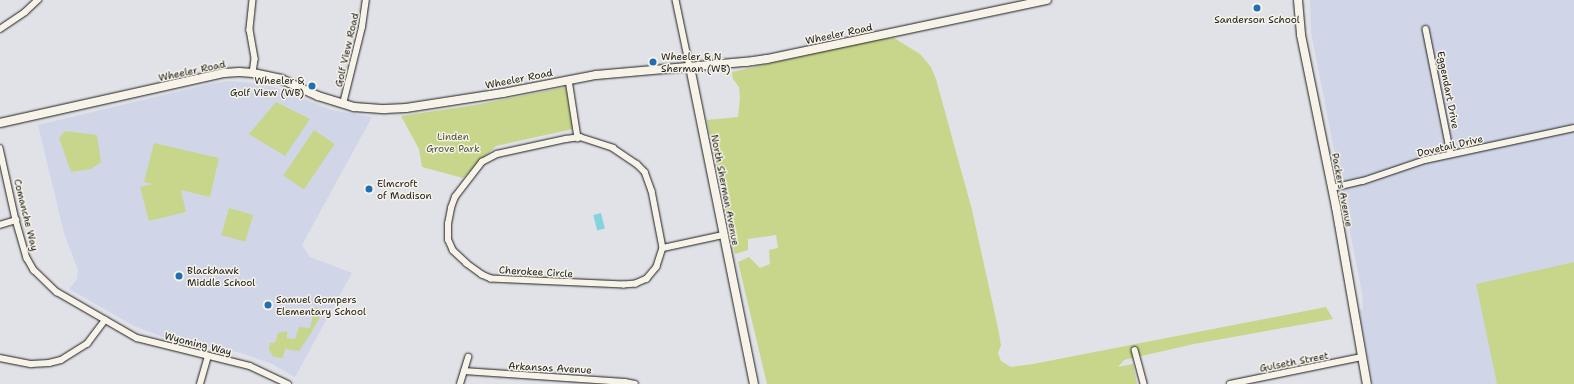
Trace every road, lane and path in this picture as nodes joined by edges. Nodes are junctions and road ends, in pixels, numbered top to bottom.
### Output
1 (38, 0) edge
2 (253, 0) edge
3 (366, 0) edge
4 (676, 0) edge
5 (1047, 0) edge
6 (1298, 0) edge
7 (0, 29) edge
8 (1426, 29) dead end
9 (690, 67) junction
10 (253, 73) junction
11 (569, 80) junction
12 (343, 104) junction
13 (0, 123) edge
14 (1574, 128) edge
15 (578, 138) junction
16 (0, 148) edge
17 (1451, 154) junction
18 (1332, 188) junction
19 (16, 220) junction
20 (0, 225) edge
21 (724, 235) junction
22 (663, 248) junction
23 (105, 320) junction
24 (1135, 350) dead end
25 (208, 356) junction
26 (468, 357) dead end
27 (1361, 357) junction
28 (0, 358) edge
29 (464, 371) junction
30 (200, 384) edge
31 (288, 384) edge
32 (460, 384) edge
33 (635, 384) edge
34 (754, 384) edge
35 (1144, 384) edge
36 (1230, 384) edge
37 (1367, 384) edge

1 - 7 street
2 - 10 street
3 - 12 street, Golf View Road
4 - 9 street, North Sherman Avenue
5 - 9 street, Wheeler Road
6 - 18 street, Packers Avenue
8 - 17 street, Eggendart Drive
9 - 11 street, Wheeler Road
9 - 21 street, North Sherman Avenue
10 - 12 street, Wheeler Road
10 - 13 street, Wheeler Road
11 - 12 street, Wheeler Road
11 - 15 street
14 - 17 street, Dovetail Drive
15 - 22 street, Cherokee Circle
15 - 22 street, Cherokee Circle
16 - 19 street, Comanche Way
17 - 18 street, Dovetail Drive
18 - 27 street, Packers Avenue
19 - 20 street
19 - 23 street, Comanche Way
21 - 22 street
21 - 34 street, North Sherman Avenue
23 - 25 street, Wyoming Way
23 - 28 street
24 - 35 street
25 - 30 street
25 - 31 street, Wyoming Way
26 - 29 street
27 - 36 street, Gulseth Street
27 - 37 street, Packers Avenue
29 - 32 street
29 - 33 street, Arkansas Avenue

